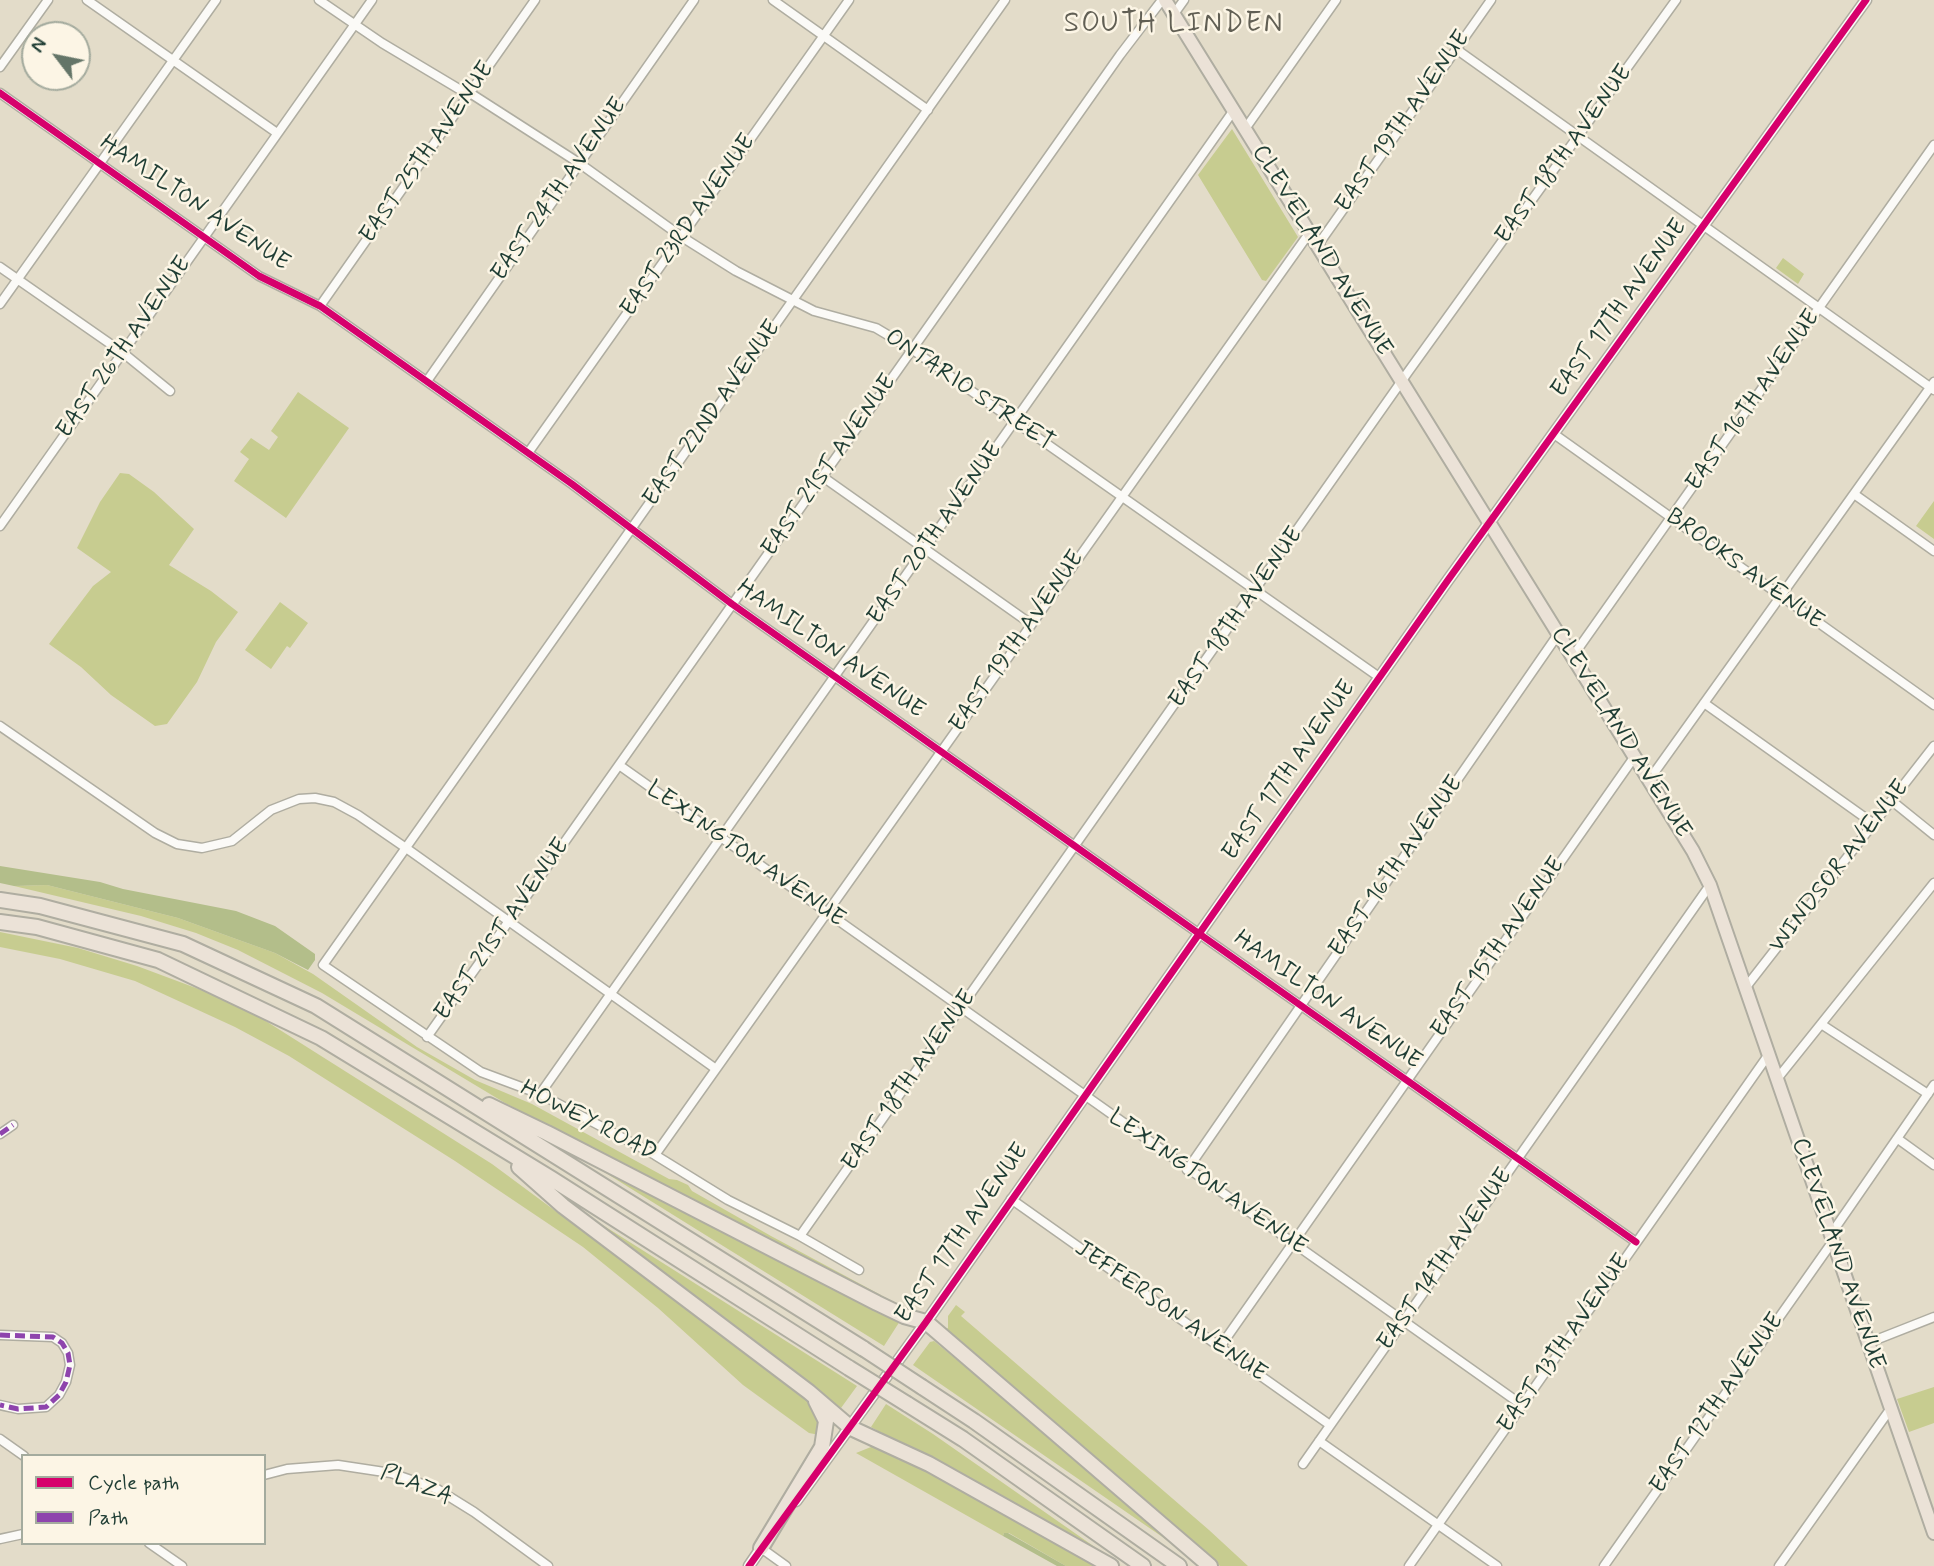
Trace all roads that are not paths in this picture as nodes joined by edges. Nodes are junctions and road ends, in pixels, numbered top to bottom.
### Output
1 (48, 0) edge
2 (87, 0) edge
3 (216, 0) edge
4 (319, 0) edge
5 (372, 0) edge
6 (534, 0) edge
7 (694, 0) edge
8 (773, 0) edge
9 (849, 0) edge
10 (1005, 0) edge
11 (1164, 0) edge
12 (1184, 0) edge
13 (1336, 0) edge
14 (1491, 0) edge
15 (1676, 0) edge
16 (1866, 0) edge
17 (1174, 14) junction
18 (354, 25) junction
19 (824, 36) junction
20 (1456, 49) junction
21 (173, 60) junction
22 (0, 67) edge
23 (0, 93) edge
24 (469, 94) junction
25 (928, 110) junction
26 (1234, 110) junction
27 (1245, 129) junction
28 (277, 134) junction
29 (1578, 136) junction
30 (1934, 145) edge
31 (100, 163) junction
32 (579, 163) junction
33 (1704, 226) junction
34 (1310, 232) junction
35 (204, 237) junction
36 (682, 237) junction
37 (1318, 244) junction
38 (0, 267) edge
39 (18, 279) junction
40 (793, 302) junction
41 (0, 304) edge
42 (320, 306) junction
43 (1819, 309) junction
44 (913, 349) junction
45 (122, 352) junction
46 (427, 381) junction
47 (1403, 382) junction
48 (1933, 387) edge
49 (170, 391) dead end
50 (1015, 422) junction
51 (1554, 434) junction
52 (528, 453) junction
53 (823, 477) junction
54 (1854, 494) junction
55 (1121, 497) junction
56 (1671, 517) junction
57 (1490, 522) junction
58 (0, 526) edge
59 (632, 528) junction
60 (925, 549) junction
61 (1934, 551) edge
62 (1256, 592) junction
63 (1781, 596) junction
64 (732, 604) junction
65 (1031, 624) junction
66 (1559, 633) junction
67 (1573, 656) junction
68 (835, 677) junction
69 (1379, 677) junction
70 (1704, 703) junction
71 (1934, 705) edge
72 (0, 726) edge
73 (1934, 746) edge
74 (941, 751) junction
75 (1635, 756) junction
76 (619, 765) junction
77 (1650, 780) junction
78 (1892, 801) junction
79 (1874, 824) junction
80 (1934, 835) edge
81 (720, 838) junction
82 (1075, 846) junction
83 (406, 848) junction
84 (1934, 883) edge
85 (1710, 885) junction
86 (0, 900) edge
87 (826, 913) junction
88 (0, 922) edge
89 (508, 922) junction
90 (1198, 934) junction
91 (323, 965) joint
92 (1746, 987) junction
93 (611, 994) junction
94 (1301, 1006) junction
95 (961, 1009) junction
96 (1821, 1024) junction
97 (427, 1037) junction
98 (1769, 1054) junction
99 (716, 1069) junction
100 (430, 1077) junction
101 (1777, 1079) junction
102 (1407, 1080) junction
103 (1934, 1085) edge
104 (540, 1094) junction
105 (1928, 1094) junction
106 (1083, 1096) junction
107 (13, 1125) dead end
108 (0, 1134) edge
109 (1898, 1139) junction
110 (500, 1150) junction
111 (655, 1156) junction
112 (1517, 1158) junction
113 (1934, 1165) edge
114 (1187, 1170) junction
115 (1010, 1199) junction
116 (800, 1236) junction
117 (1832, 1238) junction
118 (1636, 1242) junction
119 (1293, 1244) junction
120 (859, 1270) dead end
121 (1934, 1317) edge
122 (1403, 1321) junction
123 (926, 1322) junction
124 (0, 1335) edge
125 (1868, 1343) junction
126 (1220, 1347) junction
127 (809, 1392) junction
128 (0, 1405) edge
129 (1522, 1405) junction
130 (1891, 1408) junction
131 (1331, 1425) junction
132 (851, 1428) junction
133 (0, 1439) edge
134 (1319, 1441) junction
135 (21, 1454) edge
136 (1303, 1464) dead end
137 (266, 1474) edge
138 (1438, 1524) junction
139 (1934, 1533) edge
140 (21, 1534) edge
141 (0, 1539) edge
142 (152, 1545) edge
143 (761, 1548) junction
144 (182, 1566) edge
145 (548, 1566) edge
146 (749, 1566) edge
147 (786, 1566) edge
148 (1111, 1566) edge
149 (1143, 1566) edge
150 (1179, 1566) edge
151 (1210, 1566) edge
152 (1409, 1566) edge
153 (1497, 1566) edge
154 (1604, 1566) edge
155 (1779, 1566) edge

1 - 22 street
2 - 21 street
3 - 21 street
4 - 18 street, ONTARIO STREET
5 - 18 street, EAST 26TH AVENUE
6 - 24 street, EAST 25TH AVENUE
7 - 32 street, EAST 24TH AVENUE
8 - 19 street
9 - 19 street, EAST 23RD AVENUE
10 - 25 street, EAST 22ND AVENUE
11 - 17 main road, CLEVELAND AVENUE
11 - 44 street, EAST 21ST AVENUE
12 - 17 street
13 - 27 street
14 - 20 street, EAST 19TH AVENUE
15 - 29 street, EAST 18TH AVENUE
16 - 33 street, EAST 17TH AVENUE
17 - 26 main road, CLEVELAND AVENUE
18 - 24 street, ONTARIO STREET
18 - 28 street, EAST 26TH AVENUE
19 - 25 street
19 - 36 street, EAST 23RD AVENUE
20 - 29 street
20 - 37 street, EAST 19TH AVENUE
21 - 28 street
21 - 31 street
23 - 31 street, HAMILTON AVENUE
24 - 32 street, ONTARIO STREET
24 - 42 street, EAST 25TH AVENUE
25 - 40 street, EAST 22ND AVENUE
26 - 27 main road, CLEVELAND AVENUE
26 - 50 street, EAST 20TH AVENUE
27 - 34 main road, CLEVELAND AVENUE
28 - 35 street, EAST 26TH AVENUE
29 - 33 street
29 - 47 street, EAST 18TH AVENUE
30 - 43 street, EAST 16TH AVENUE
31 - 35 street, HAMILTON AVENUE
31 - 39 street
32 - 36 street, ONTARIO STREET
32 - 46 street, EAST 24TH AVENUE
33 - 43 street
33 - 51 street, EAST 17TH AVENUE
34 - 37 main road, CLEVELAND AVENUE
34 - 55 street, EAST 19TH AVENUE
35 - 42 street, HAMILTON AVENUE
35 - 45 street, EAST 26TH AVENUE
36 - 40 street, ONTARIO STREET
36 - 52 street, EAST 23RD AVENUE
37 - 47 main road, CLEVELAND AVENUE
38 - 39 street
39 - 41 street
39 - 45 street
40 - 44 street, ONTARIO STREET
40 - 59 street, EAST 22ND AVENUE
42 - 46 street, HAMILTON AVENUE
43 - 48 street
43 - 56 street, EAST 16TH AVENUE
44 - 50 street, ONTARIO STREET
44 - 53 street, EAST 21ST AVENUE
45 - 49 street
45 - 58 street, EAST 26TH AVENUE
46 - 52 street, HAMILTON AVENUE
47 - 57 main road, CLEVELAND AVENUE
47 - 62 street, EAST 18TH AVENUE
48 - 54 street
50 - 55 street, ONTARIO STREET
50 - 60 street, EAST 20TH AVENUE
51 - 56 street, BROOKS AVENUE
51 - 57 street, EAST 17TH AVENUE
52 - 59 street, HAMILTON AVENUE
53 - 60 street
53 - 64 street, EAST 21ST AVENUE
54 - 61 street
54 - 63 street
55 - 62 street, ONTARIO STREET
55 - 65 street, EAST 19TH AVENUE
56 - 63 street, BROOKS AVENUE
56 - 67 street, EAST 16TH AVENUE
57 - 66 main road, CLEVELAND AVENUE
57 - 69 street, EAST 17TH AVENUE
59 - 64 street, HAMILTON AVENUE
59 - 83 street, EAST 22ND AVENUE
60 - 65 street
60 - 68 street, EAST 20TH AVENUE
62 - 69 street, ONTARIO STREET
62 - 82 street, EAST 18TH AVENUE
63 - 70 street
63 - 71 street, BROOKS AVENUE
64 - 68 street, HAMILTON AVENUE
64 - 76 street, EAST 21ST AVENUE
65 - 74 street, EAST 19TH AVENUE
66 - 67 main road, CLEVELAND AVENUE
66 - 94 street, EAST 16TH AVENUE
67 - 75 main road, CLEVELAND AVENUE
68 - 74 street, HAMILTON AVENUE
68 - 81 street, EAST 20TH AVENUE
69 - 90 street, EAST 17TH AVENUE
70 - 77 street
70 - 79 street
72 - 83 street
73 - 78 street, WINDSOR AVENUE
74 - 82 street, HAMILTON AVENUE
74 - 87 street, EAST 19TH AVENUE
75 - 77 main road, CLEVELAND AVENUE
75 - 102 street, EAST 15TH AVENUE
76 - 81 street, LEXINGTON AVENUE
76 - 89 street, EAST 21ST AVENUE
77 - 85 main road, CLEVELAND AVENUE
78 - 79 street, WINDSOR AVENUE
78 - 80 street
79 - 92 street, WINDSOR AVENUE
81 - 87 street, LEXINGTON AVENUE
81 - 93 street, EAST 20TH AVENUE
82 - 90 street, HAMILTON AVENUE
82 - 95 street, EAST 18TH AVENUE
83 - 89 street
83 - 91 street, EAST 22ND AVENUE
84 - 96 street
85 - 92 main road, CLEVELAND AVENUE
85 - 112 street, EAST 14TH AVENUE
86 - 100 highway
87 - 95 street, LEXINGTON AVENUE
87 - 99 street, EAST 19TH AVENUE
88 - 110 highway
89 - 93 street
89 - 97 street, EAST 21ST AVENUE
90 - 94 street, HAMILTON AVENUE
90 - 106 street, EAST 17TH AVENUE
91 - 97 street, HOWEY ROAD
92 - 98 main road, CLEVELAND AVENUE
93 - 99 street
93 - 104 street, EAST 20TH AVENUE
94 - 102 street, HAMILTON AVENUE
94 - 114 street, EAST 16TH AVENUE
95 - 106 street, LEXINGTON AVENUE
95 - 116 street, EAST 18TH AVENUE
96 - 101 street
96 - 105 street
97 - 104 street, HOWEY ROAD
98 - 101 main road, CLEVELAND AVENUE
98 - 118 street, EAST 13TH AVENUE
99 - 111 street, EAST 19TH AVENUE
100 - 123 highway
100 - 150 highway, bridge
101 - 117 main road, CLEVELAND AVENUE
102 - 112 street, HAMILTON AVENUE
102 - 119 street, EAST 15TH AVENUE
103 - 105 street, EAST 12TH AVENUE
104 - 111 street, HOWEY ROAD
105 - 109 street, EAST 12TH AVENUE
106 - 114 street, LEXINGTON AVENUE
106 - 115 street, EAST 17TH AVENUE
107 - 108 street
109 - 113 street
109 - 117 street, EAST 12TH AVENUE
110 - 127 highway
110 - 149 highway, bridge
111 - 116 street, HOWEY ROAD
112 - 118 street, HAMILTON AVENUE
112 - 122 street, EAST 14TH AVENUE
114 - 119 street, LEXINGTON AVENUE
115 - 123 street, EAST 17TH AVENUE
115 - 126 street, JEFFERSON AVENUE
116 - 120 street, HOWEY ROAD
117 - 125 main road, CLEVELAND AVENUE
117 - 154 street, EAST 12TH AVENUE
118 - 129 street, EAST 13TH AVENUE
119 - 122 street, LEXINGTON AVENUE
119 - 126 street, EAST 15TH AVENUE
121 - 125 street
122 - 129 street, LEXINGTON AVENUE
122 - 131 street, EAST 14TH AVENUE
123 - 132 street, EAST 17TH AVENUE
123 - 151 highway
124 - 128 street
125 - 130 main road, CLEVELAND AVENUE
126 - 131 street, JEFFERSON AVENUE
127 - 132 highway
127 - 143 highway
129 - 138 street, EAST 13TH AVENUE
130 - 139 main road, CLEVELAND AVENUE
130 - 155 street
131 - 134 street, EAST 14TH AVENUE
132 - 143 street, EAST 17TH AVENUE
132 - 148 highway
133 - 135 street
134 - 136 street, EAST 14TH AVENUE
134 - 138 street
137 - 145 street, PLAZA
138 - 152 street, EAST 13TH AVENUE
138 - 153 street
140 - 141 street
142 - 144 street
143 - 146 street, EAST 17TH AVENUE
143 - 147 street

